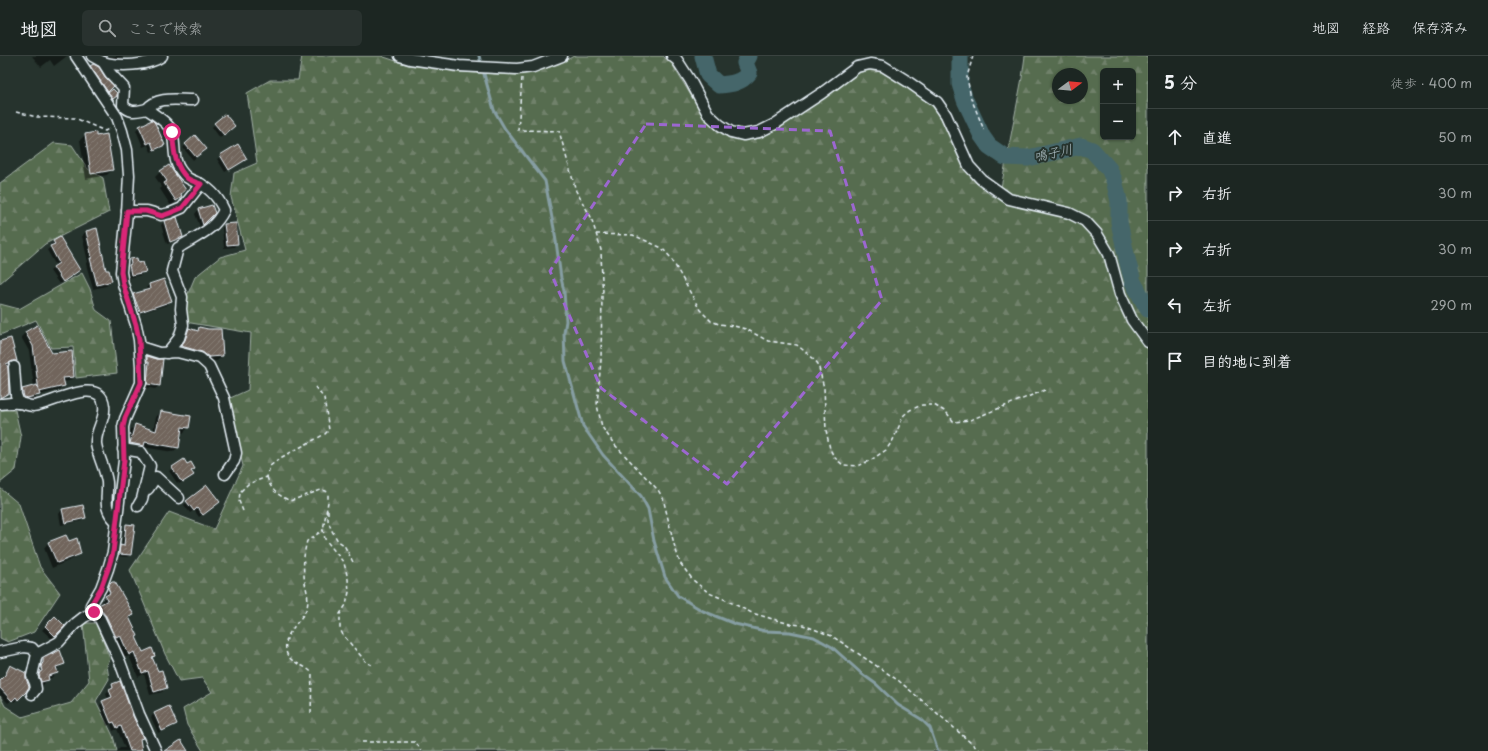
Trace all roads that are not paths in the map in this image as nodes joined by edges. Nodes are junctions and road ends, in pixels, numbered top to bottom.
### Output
1 (76, 56) edge
2 (92, 56) edge
3 (162, 56) edge
4 (400, 56) edge
5 (562, 56) edge
6 (676, 57) edge
7 (103, 62) junction
8 (193, 100) dead end
9 (147, 109) junction
10 (201, 184) junction
11 (127, 211) junction
12 (1148, 342) edge
13 (140, 347) junction
14 (167, 353) junction
15 (14, 367) dead end
16 (18, 403) junction
17 (0, 404) edge
18 (123, 449) junction
19 (225, 474) dead end
20 (144, 489) junction
21 (179, 498) dead end
22 (138, 506) dead end
23 (116, 521) junction
24 (94, 612) junction
25 (0, 652) edge
26 (37, 654) junction
27 (32, 694) dead end
28 (156, 751) edge

1 - 11 street
2 - 7 street
3 - 7 street
4 - 5 street
6 - 12 street
7 - 9 street
8 - 9 street
9 - 10 street
10 - 11 street
10 - 14 street
11 - 13 street
13 - 14 street
13 - 18 street
14 - 19 street
15 - 16 street
16 - 17 street
16 - 23 street
18 - 20 street
18 - 23 street
20 - 21 street
20 - 22 street
23 - 24 street
24 - 26 street
24 - 28 street
25 - 26 street
26 - 27 street

